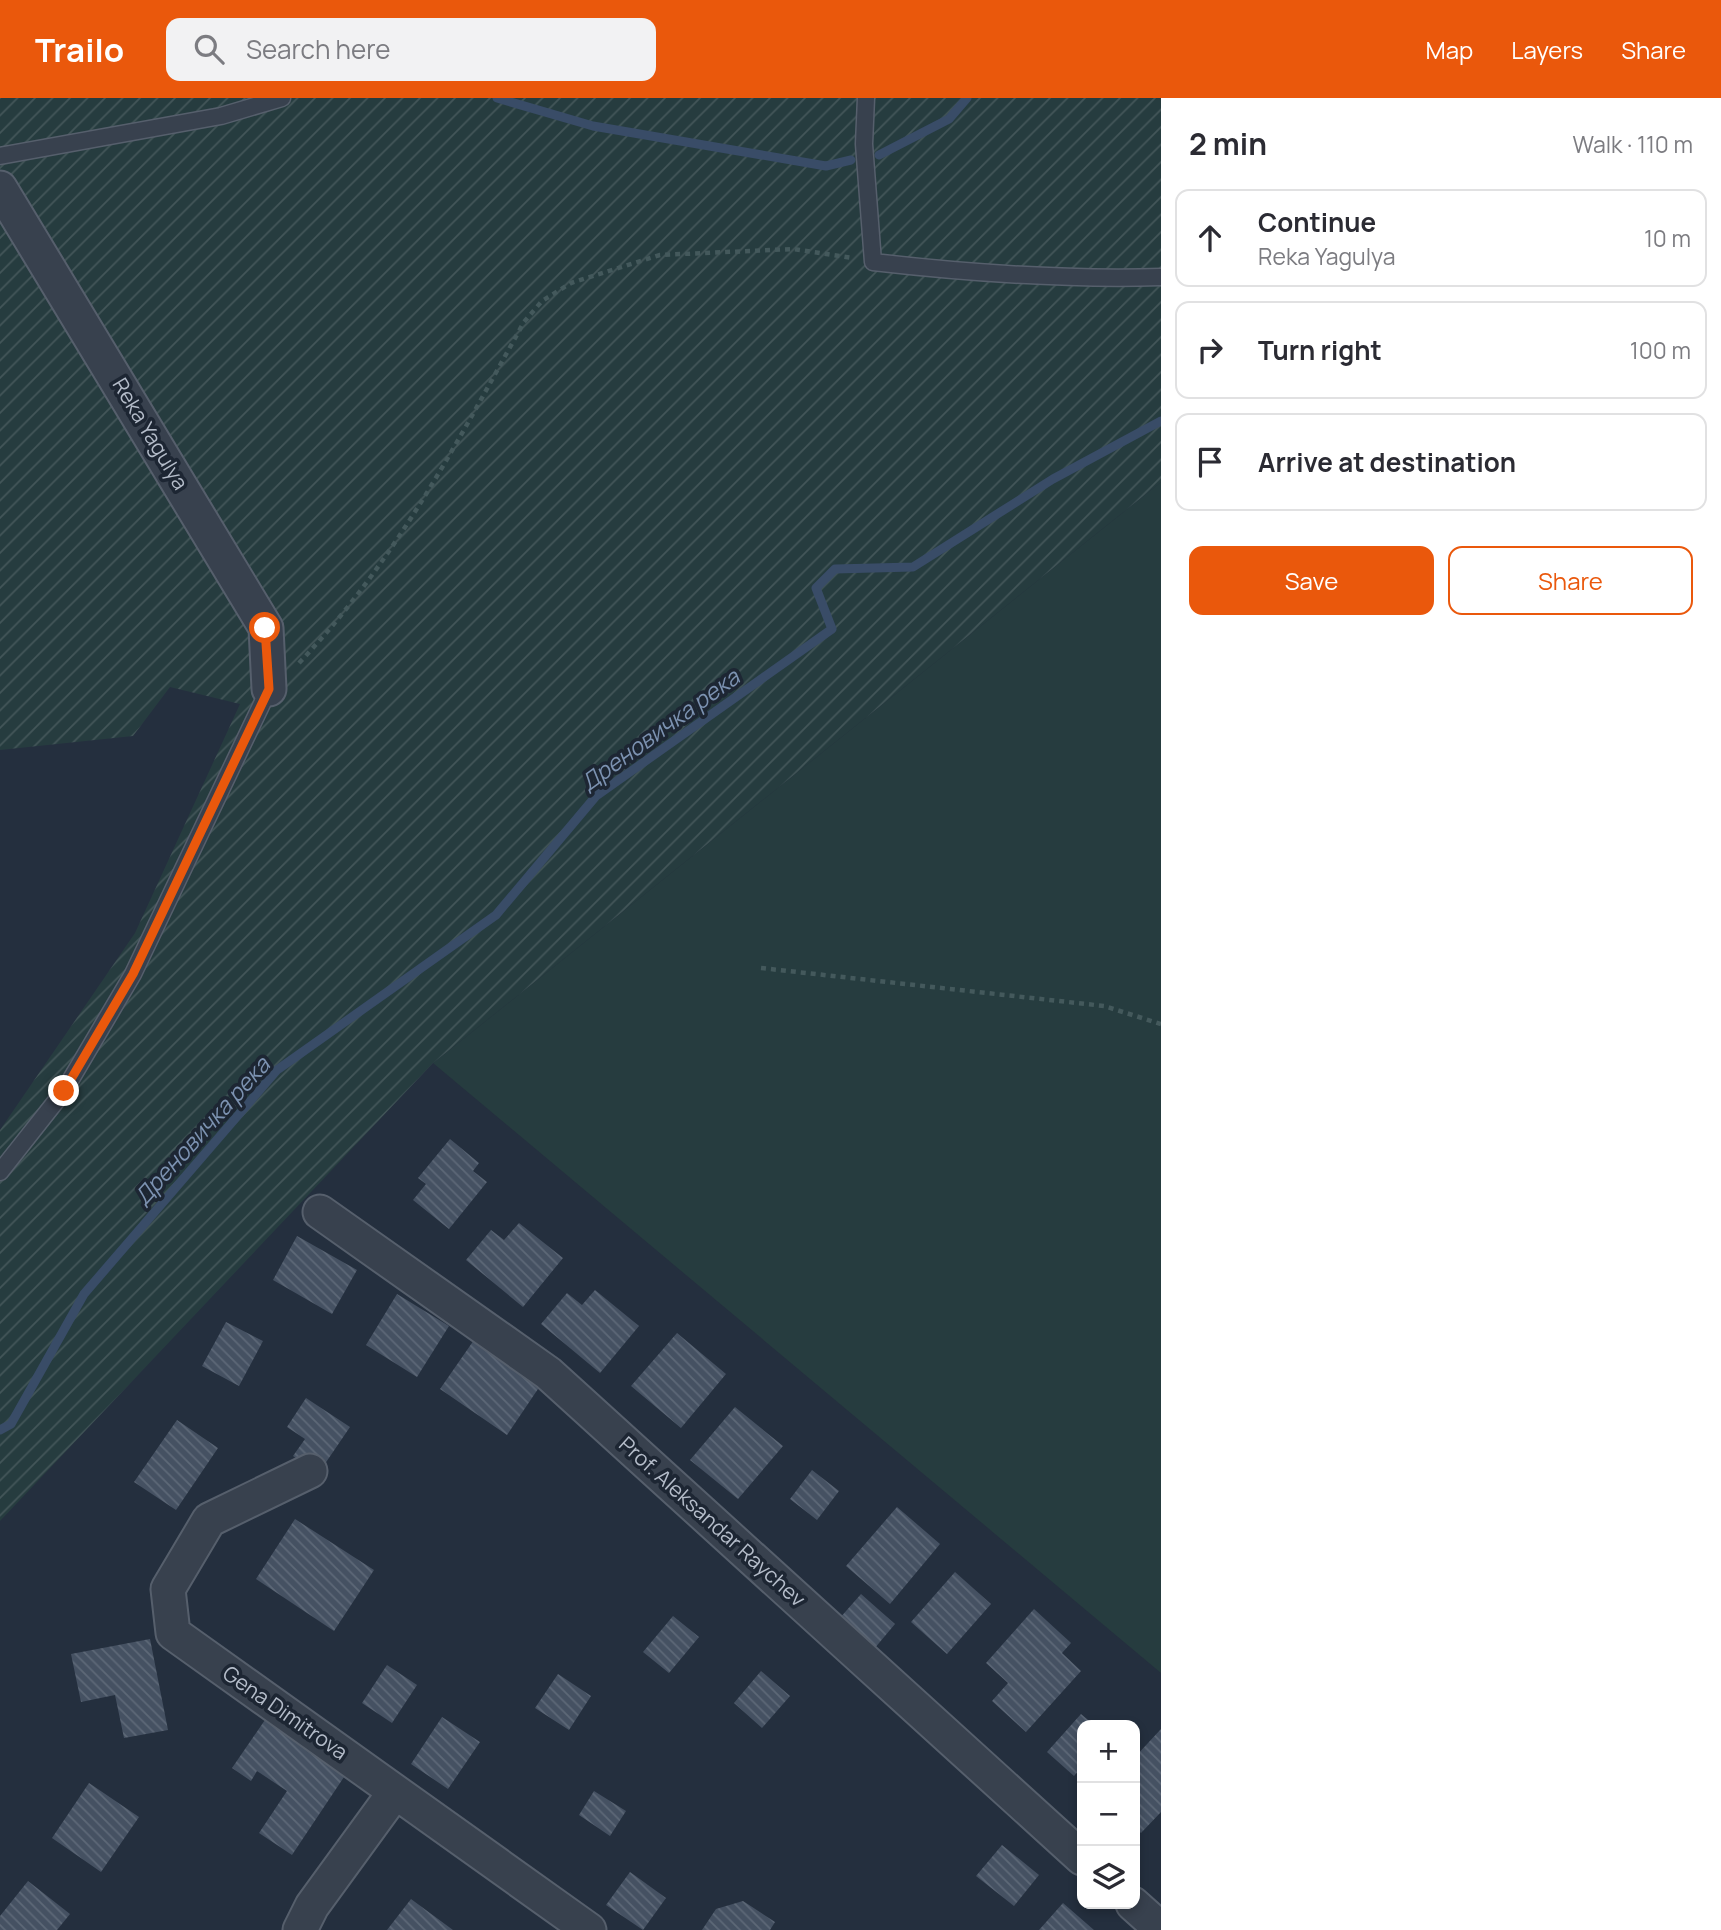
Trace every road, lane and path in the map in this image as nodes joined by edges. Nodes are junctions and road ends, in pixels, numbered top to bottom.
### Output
1 (282, 98) edge
2 (866, 98) edge
3 (0, 156) edge
4 (0, 188) edge
5 (873, 262) junction
6 (1161, 278) edge
7 (269, 689) junction
8 (761, 968) dead end
9 (1161, 1024) edge
10 (0, 1172) edge
11 (320, 1212) dead end
12 (310, 1471) dead end
13 (396, 1791) junction
14 (1077, 1853) edge
15 (1139, 1909) edge
16 (1161, 1929) edge
17 (300, 1930) edge
18 (589, 1930) edge

1 - 3 lane
2 - 5 lane
4 - 7 street, Reka Yagulya
5 - 6 lane
5 - 7 path
7 - 10 lane
8 - 9 path
11 - 14 street, Prof. Aleksandar Raychev
12 - 13 street, Gena Dimitrova
13 - 17 street
13 - 18 street, Gena Dimitrova
15 - 16 street

